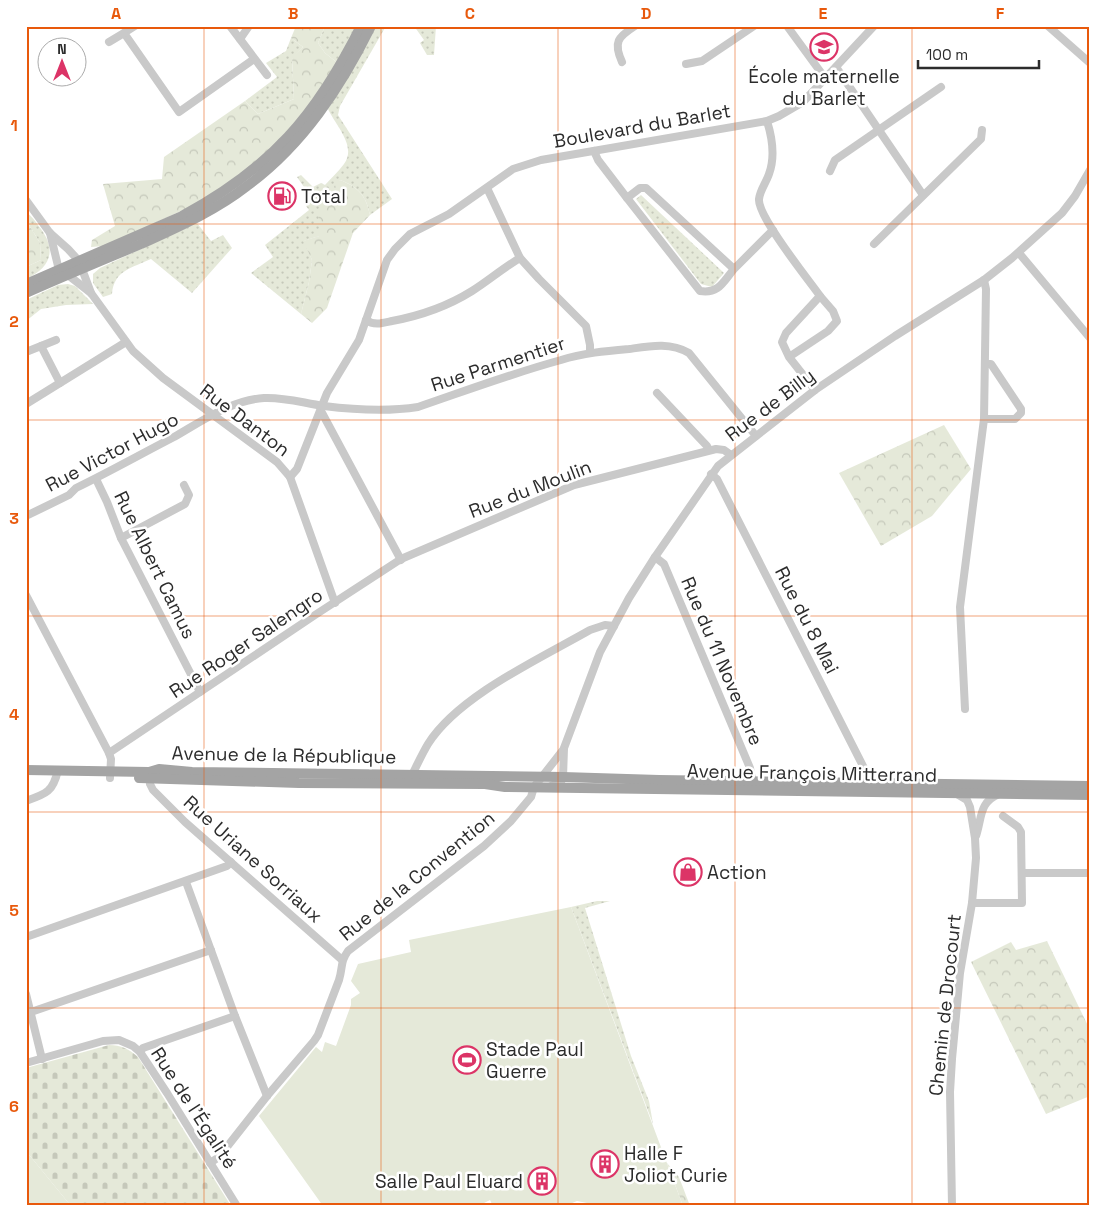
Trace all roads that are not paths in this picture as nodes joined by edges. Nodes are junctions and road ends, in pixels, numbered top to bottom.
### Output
1 (135, 26) edge
2 (230, 26) edge
3 (249, 26) edge
4 (361, 26) edge
5 (371, 26) edge
6 (634, 26) edge
7 (754, 26) edge
8 (787, 26) edge
9 (874, 26) edge
10 (1048, 26) edge
11 (124, 34) junction
12 (240, 39) junction
13 (109, 42) dead end
14 (254, 58) junction
15 (622, 62) dead end
16 (1090, 63) edge
17 (686, 64) dead end
18 (836, 67) junction
19 (267, 75) dead end
20 (825, 78) junction
21 (941, 87) dead end
22 (767, 121) junction
23 (879, 129) junction
24 (982, 130) dead end
25 (594, 151) junction
26 (1090, 170) edge
27 (830, 171) dead end
28 (487, 188) junction
29 (923, 195) junction
30 (627, 198) junction
31 (26, 200) edge
32 (773, 230) junction
33 (50, 233) junction
34 (874, 244) dead end
35 (1019, 253) junction
36 (520, 258) junction
37 (81, 265) junction
38 (734, 269) junction
39 (64, 272) junction
40 (984, 280) junction
41 (26, 284) edge
42 (26, 293) edge
43 (90, 293) junction
44 (820, 296) junction
45 (366, 320) junction
46 (1090, 338) edge
47 (56, 340) dead end
48 (126, 342) junction
49 (41, 346) junction
50 (26, 352) edge
51 (590, 353) junction
52 (789, 357) junction
53 (986, 364) junction
54 (60, 383) junction
55 (816, 390) junction
56 (657, 393) dead end
57 (26, 404) edge
58 (321, 408) junction
59 (213, 415) junction
60 (984, 419) junction
61 (756, 436) junction
62 (709, 450) junction
63 (731, 456) junction
64 (712, 474) junction
65 (290, 477) junction
66 (96, 479) junction
67 (184, 485) dead end
68 (26, 516) edge
69 (121, 538) junction
70 (655, 557) junction
71 (401, 560) junction
72 (26, 595) edge
73 (335, 603) junction
74 (614, 626) junction
75 (200, 692) junction
76 (964, 709) dead end
77 (564, 748) junction
78 (109, 753) junction
79 (26, 770) edge
80 (57, 774) junction
81 (111, 775) junction
82 (149, 775) junction
83 (412, 775) junction
84 (563, 776) junction
85 (26, 777) edge
86 (542, 777) junction
87 (753, 786) junction
88 (1090, 786) edge
89 (534, 787) junction
90 (549, 787) junction
91 (866, 787) junction
92 (997, 790) junction
93 (956, 793) junction
94 (976, 794) junction
95 (1090, 796) edge
96 (26, 801) edge
97 (970, 807) junction
98 (983, 807) junction
99 (1003, 816) dead end
100 (976, 838) junction
101 (231, 862) junction
102 (1023, 873) junction
103 (1090, 873) edge
104 (186, 882) junction
105 (972, 903) junction
106 (26, 937) edge
107 (211, 950) junction
108 (342, 960) junction
109 (26, 994) edge
110 (31, 1012) junction
111 (235, 1016) junction
112 (140, 1052) junction
113 (42, 1059) junction
114 (26, 1062) edge
115 (267, 1096) junction
116 (210, 1163) junction
117 (237, 1206) edge
118 (952, 1206) edge

1 - 11 street
2 - 12 street
3 - 12 street
4 - 37 main road
5 - 37 main road
6 - 15 street
7 - 17 street
8 - 20 street
9 - 18 street, Boulevard du Barlet
10 - 16 street
11 - 13 street
11 - 14 street
12 - 14 street
14 - 19 street
18 - 20 street, Boulevard du Barlet
18 - 23 street
20 - 22 street, Boulevard du Barlet
21 - 23 street
22 - 25 street, Boulevard du Barlet
22 - 32 street
23 - 27 street
23 - 29 street
24 - 29 street
25 - 28 street, Boulevard du Barlet
25 - 30 street
26 - 35 street, Rue de Billy
28 - 36 street
28 - 45 street, Boulevard du Barlet
29 - 34 street
30 - 38 street
30 - 38 street
31 - 33 street
32 - 38 street
32 - 44 street
33 - 37 street
33 - 39 street
35 - 40 street, Rue de Billy
35 - 46 street
36 - 45 street
36 - 51 street
37 - 39 main road
37 - 43 street, Rue Danton
39 - 41 main road
39 - 42 main road
39 - 43 street, Rue Danton
40 - 53 street
40 - 55 street, Rue de Billy
43 - 48 street, Rue Danton
44 - 52 street
44 - 52 street
45 - 58 street, Boulevard du Barlet
47 - 49 street
48 - 54 street
48 - 59 street, Rue Danton
49 - 50 street
49 - 54 street
51 - 58 street, Rue Parmentier
51 - 61 street, Rue Parmentier
52 - 55 street
53 - 60 street
53 - 60 street
54 - 57 street
55 - 61 street, Rue de Billy
56 - 62 street
58 - 59 street, Rue Parmentier
58 - 65 street, Boulevard du Barlet
58 - 71 street
59 - 65 street, Rue Danton
59 - 66 street, Rue Victor Hugo
60 - 76 street
61 - 63 street, Rue de Billy
62 - 63 street, Rue du Moulin
62 - 71 street, Rue du Moulin
63 - 64 street, Rue de Billy
64 - 70 street, Rue de Billy
64 - 91 street, Rue du 8 Mai
65 - 73 street, Rue Danton
66 - 68 street, Rue Victor Hugo
66 - 69 street, Rue Albert Camus
67 - 69 street
69 - 75 street, Rue Albert Camus
70 - 74 street, Rue de Billy
70 - 87 street, Rue du 11 Novembre
71 - 73 street, Rue Roger Salengro
72 - 78 street
73 - 75 street, Rue Roger Salengro
74 - 77 street, Rue de Billy
74 - 83 street
75 - 78 street, Rue Roger Salengro
77 - 84 street, Rue de Billy
77 - 86 street, Rue de Billy
78 - 81 street
79 - 80 main road, Avenue de la République
80 - 81 main road, Avenue de la République
80 - 85 main road, Avenue de la République
80 - 96 street
81 - 82 main road, Avenue de la République
82 - 83 main road, Avenue de la République
82 - 89 main road, Avenue de la République
82 - 101 street, Rue Uriane Sorriaux
83 - 86 main road, Avenue de la République
84 - 86 main road, Avenue François Mitterrand
84 - 87 main road, Avenue François Mitterrand
84 - 90 street
86 - 89 street, Rue de la Convention
87 - 90 main road, Avenue François Mitterrand
87 - 91 main road, Avenue François Mitterrand
88 - 92 main road, Avenue François Mitterrand
89 - 90 main road, Avenue François Mitterrand
89 - 108 street, Rue de la Convention
91 - 92 main road, Avenue François Mitterrand
91 - 93 main road, Avenue François Mitterrand
92 - 94 main road, Avenue François Mitterrand
92 - 95 main road, Avenue François Mitterrand
92 - 98 street
93 - 94 main road, Avenue François Mitterrand
93 - 97 street
94 - 97 street
94 - 98 street
97 - 100 street, Chemin de Drocourt
98 - 100 street, Chemin de Drocourt
99 - 102 street
100 - 105 street, Chemin de Drocourt
101 - 104 street
101 - 108 street, Rue Uriane Sorriaux
102 - 103 street
102 - 105 street
104 - 106 street
104 - 107 street
105 - 118 street, Chemin de Drocourt
107 - 110 street
107 - 111 street
108 - 115 street, Rue de la Convention
109 - 110 street
110 - 113 street
111 - 112 street
111 - 115 street
112 - 113 street, Rue de l'Égalité
112 - 116 street, Rue de l'Égalité
113 - 114 street, Rue de l'Égalité
115 - 116 street, Rue de la Convention
116 - 117 street, Rue de l'Égalité

